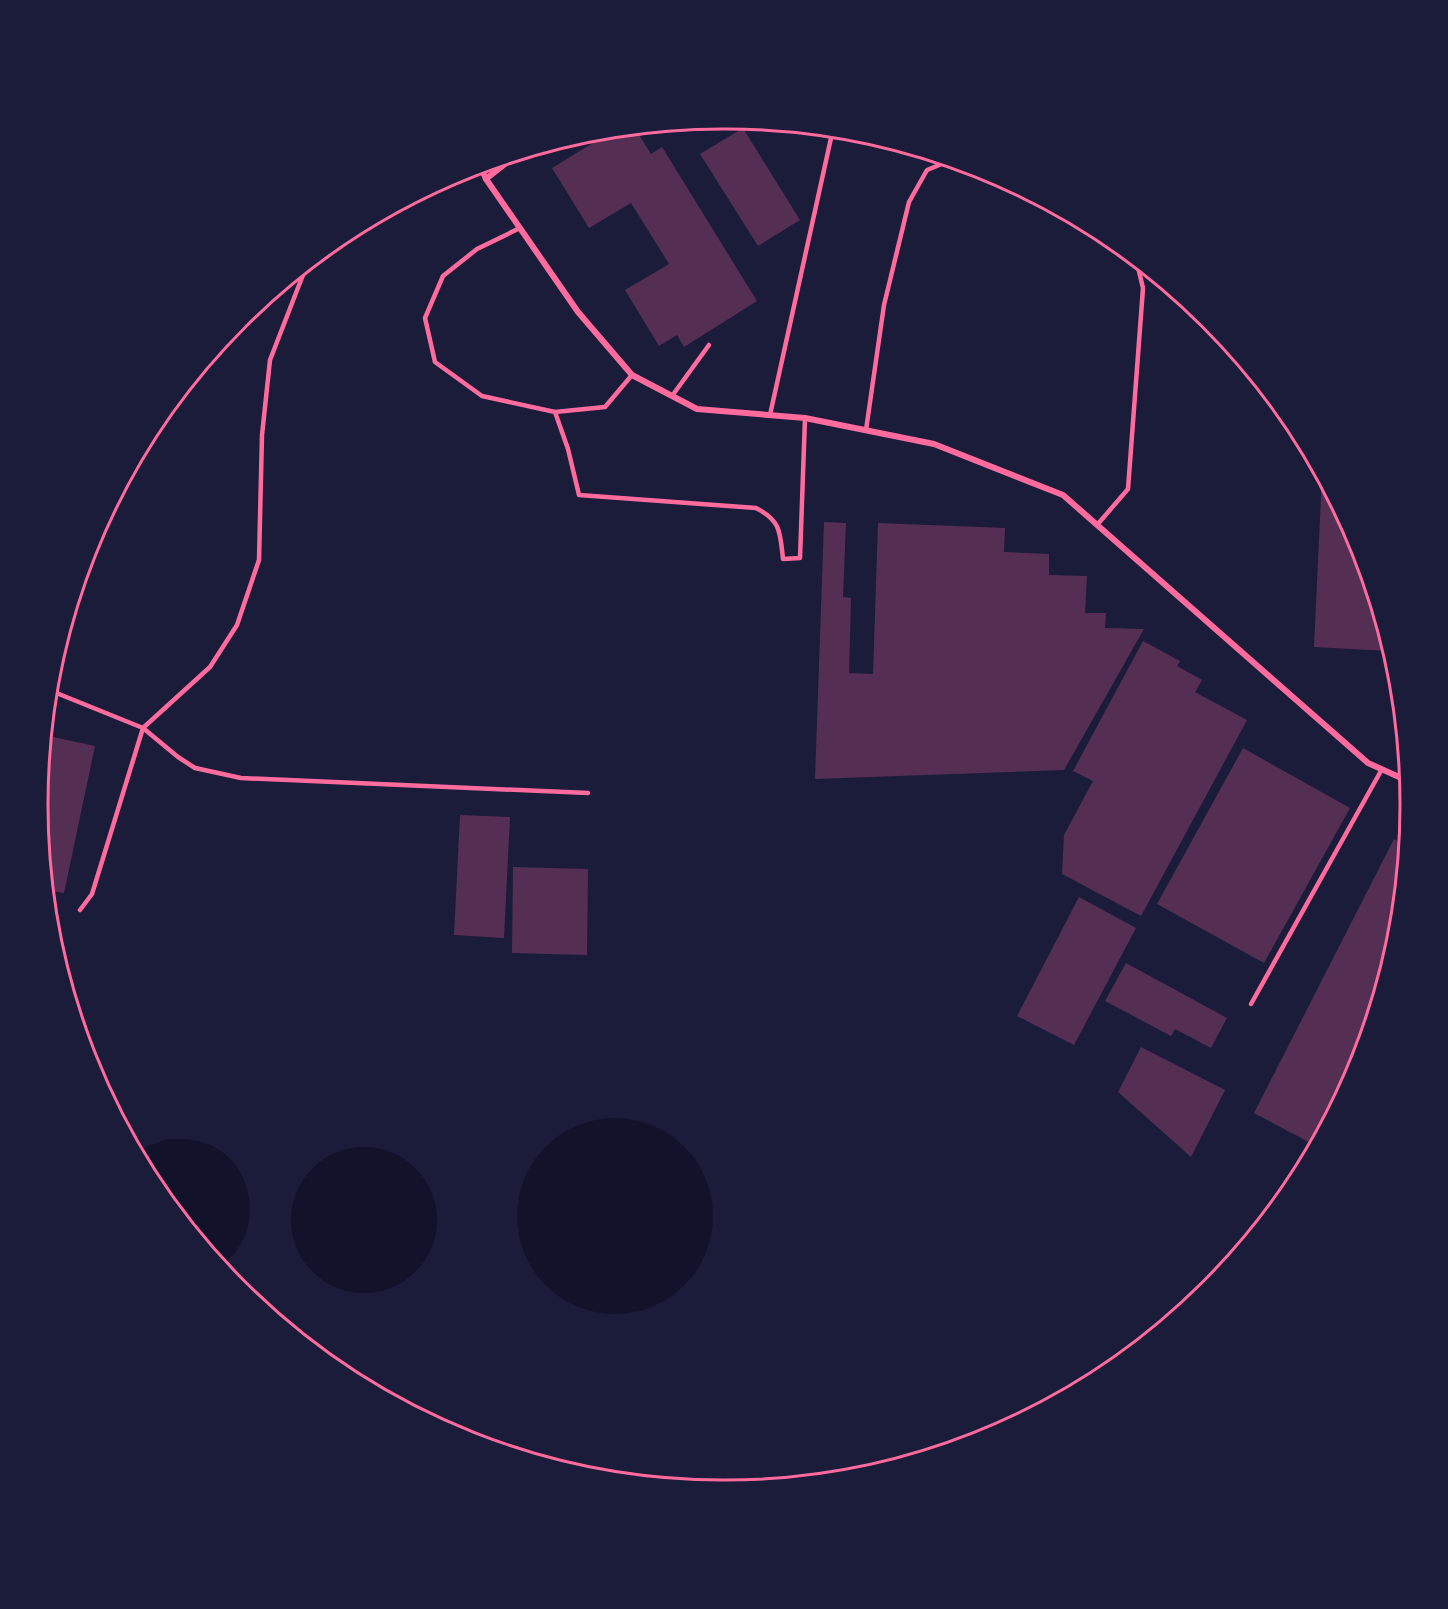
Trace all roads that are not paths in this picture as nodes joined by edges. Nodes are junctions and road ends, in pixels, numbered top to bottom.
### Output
1 (831, 137) edge
2 (941, 164) edge
3 (502, 166) edge
4 (484, 173) edge
5 (486, 178) junction
6 (520, 228) junction
7 (1139, 270) edge
8 (303, 276) edge
9 (709, 345) dead end
10 (632, 375) junction
11 (672, 396) junction
12 (555, 412) junction
13 (770, 415) junction
14 (805, 418) junction
15 (866, 430) junction
16 (1096, 525) junction
17 (58, 694) edge
18 (143, 728) junction
19 (1382, 769) junction
20 (1399, 777) edge
21 (588, 793) dead end
22 (80, 910) dead end
23 (1251, 1004) dead end

1 - 13 lane
2 - 15 lane
3 - 5 street
4 - 5 street
5 - 6 street
6 - 10 street
6 - 12 lane
7 - 16 lane
8 - 18 lane
9 - 11 lane
10 - 11 street
10 - 12 lane
11 - 13 street
12 - 14 lane
13 - 14 street
14 - 15 street
15 - 16 street
16 - 19 street
17 - 18 lane
18 - 21 lane
18 - 22 lane
19 - 20 street
19 - 23 lane

